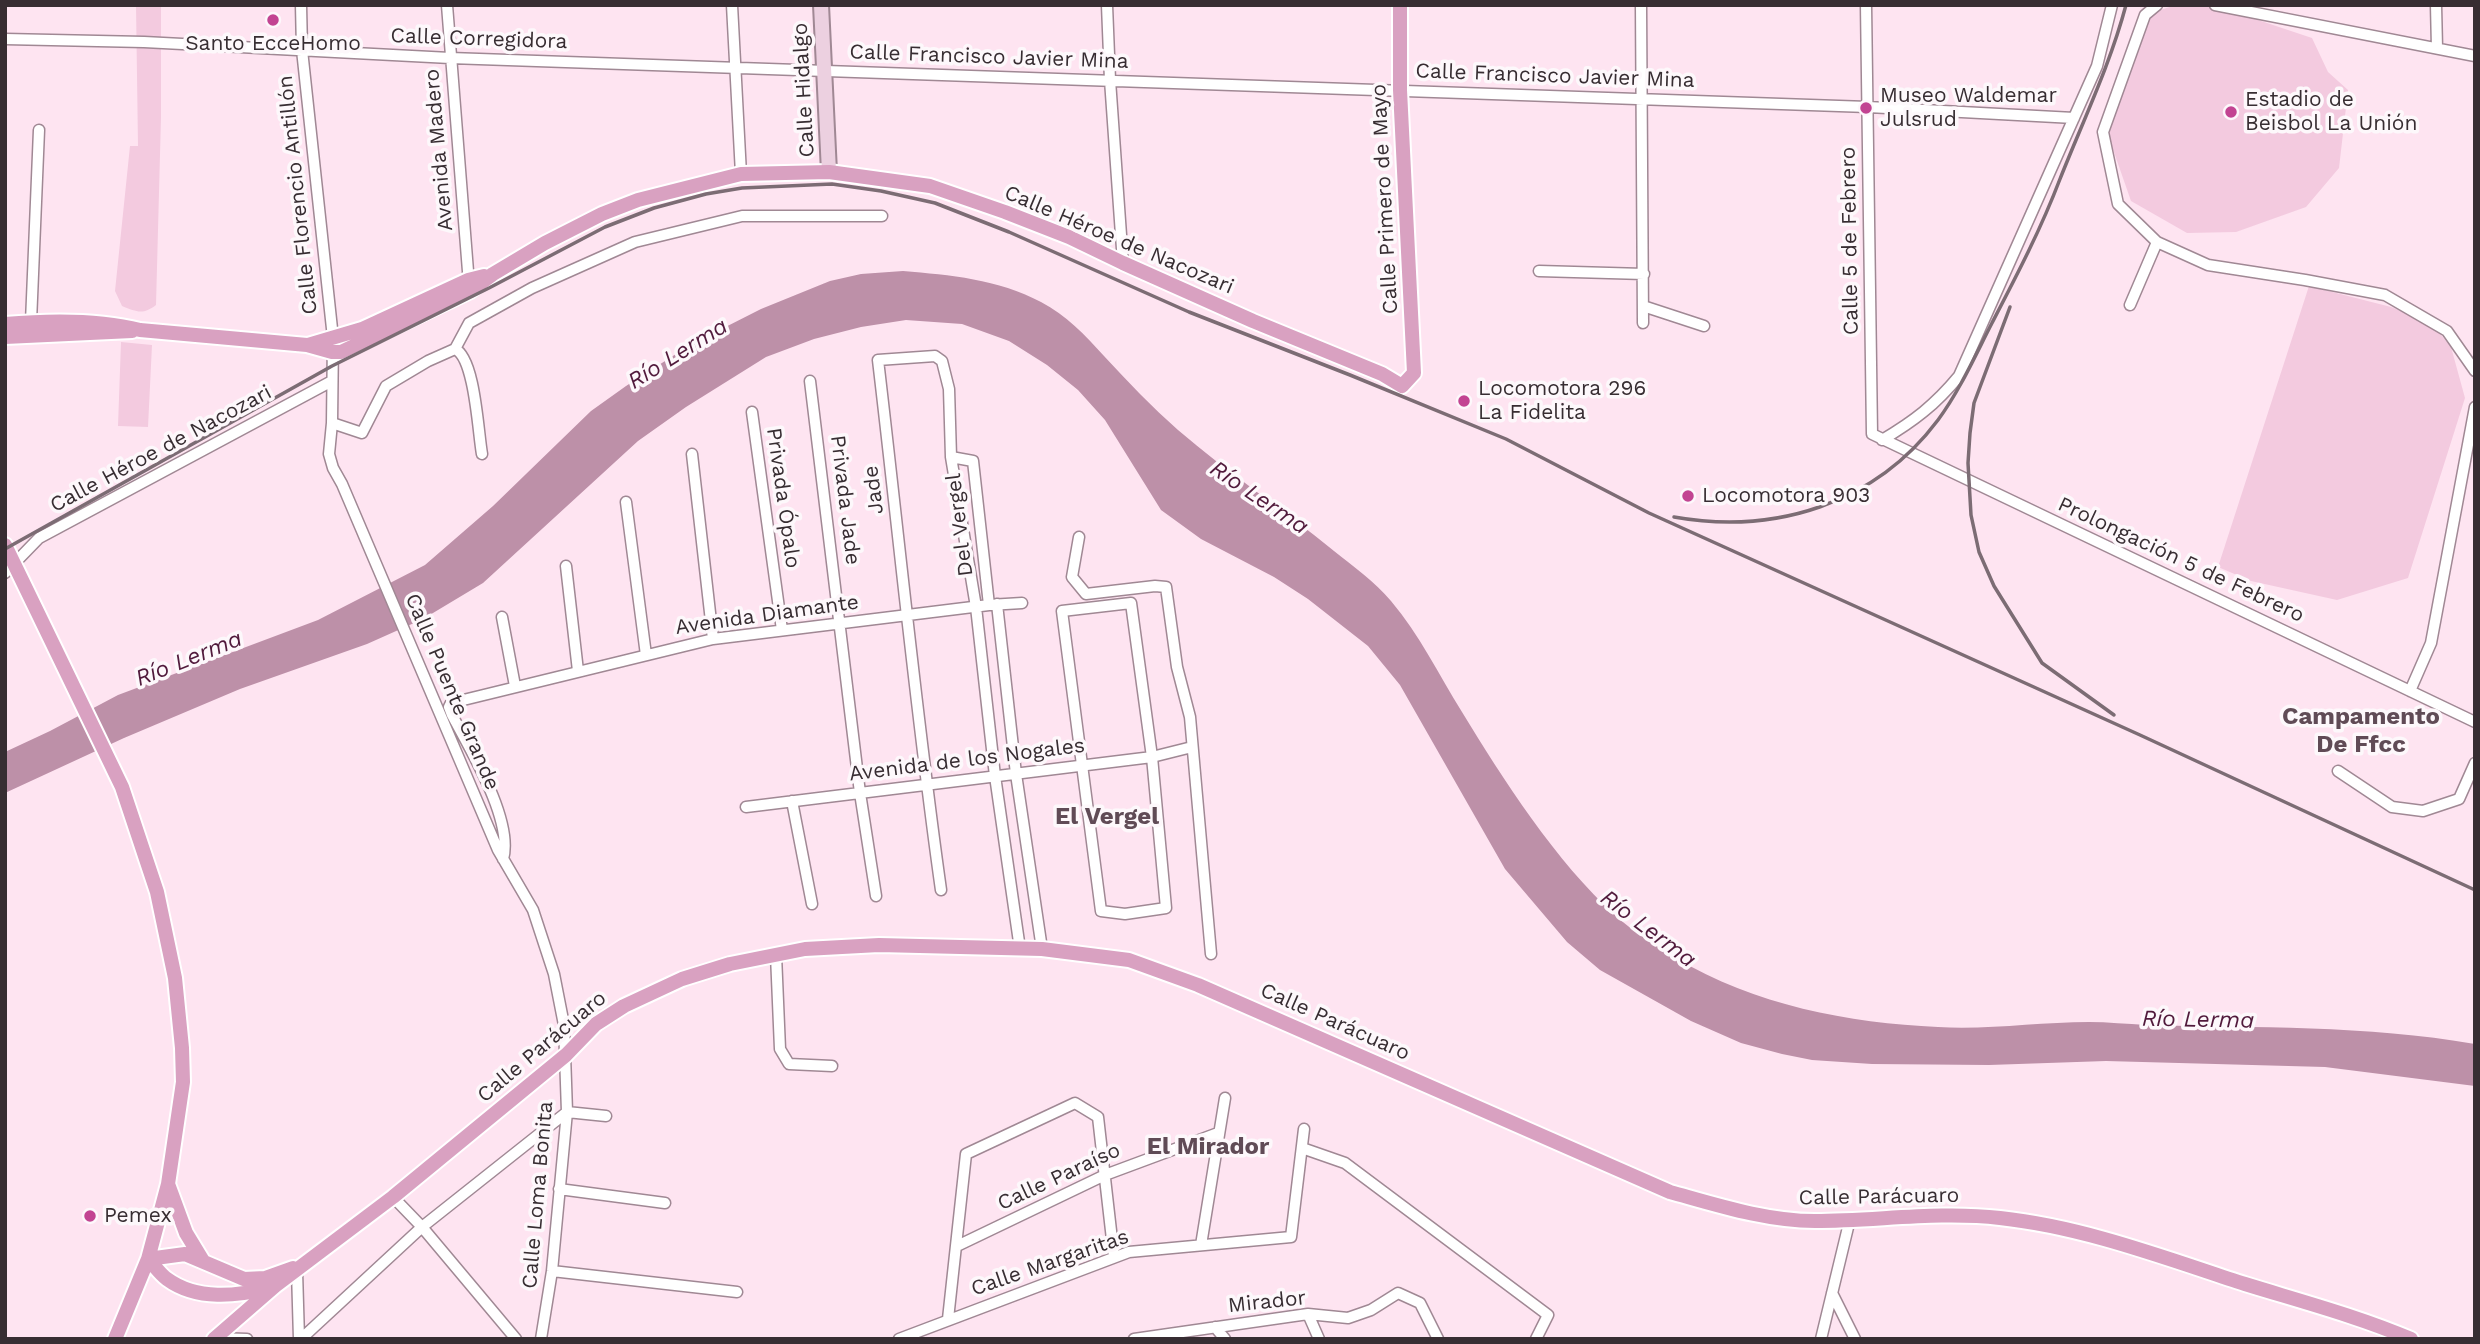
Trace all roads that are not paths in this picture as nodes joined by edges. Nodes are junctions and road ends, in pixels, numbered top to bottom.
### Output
1 (301, 5) edge
2 (447, 5) edge
3 (732, 5) edge
4 (821, 5) edge
5 (1107, 5) edge
6 (1400, 5) edge
7 (1641, 5) edge
8 (1867, 5) edge
9 (2112, 5) edge
10 (2157, 5) edge
11 (2215, 5) edge
12 (2436, 5) edge
13 (5, 39) edge
14 (2437, 48) junction
15 (302, 50) junction
16 (2475, 55) edge
17 (450, 58) junction
18 (734, 68) junction
19 (825, 71) junction
20 (1110, 80) junction
21 (1400, 90) junction
22 (1641, 99) junction
23 (1868, 107) junction
24 (2074, 118) junction
25 (39, 130) dead end
26 (830, 173) junction
27 (741, 174) junction
28 (882, 216) dead end
29 (2157, 242) junction
30 (1123, 263) junction
31 (1539, 271) dead end
32 (1644, 274) junction
33 (469, 286) junction
34 (2130, 305) dead end
35 (1643, 306) junction
36 (31, 322) junction
37 (1643, 323) dead end
38 (5, 324) edge
39 (1704, 326) dead end
40 (141, 330) junction
41 (5, 337) edge
42 (332, 345) junction
43 (455, 349) junction
44 (878, 360) joint
45 (2475, 371) edge
46 (332, 381) junction
47 (810, 382) dead end
48 (1402, 386) joint
49 (2475, 407) edge
50 (752, 412) dead end
51 (332, 423) junction
52 (1872, 434) joint
53 (1882, 440) junction
54 (482, 454) dead end
55 (692, 454) dead end
56 (951, 457) junction
57 (626, 502) dead end
58 (1079, 537) dead end
59 (5, 545) edge
60 (566, 566) dead end
61 (10, 567) edge
62 (1022, 603) dead end
63 (993, 605) junction
64 (976, 607) junction
65 (909, 615) junction
66 (502, 617) dead end
67 (841, 623) junction
68 (782, 630) junction
69 (712, 639) junction
70 (646, 655) junction
71 (578, 671) junction
72 (515, 686) junction
73 (2410, 691) junction
74 (2475, 722) edge
75 (1192, 747) junction
76 (1152, 757) junction
77 (2475, 763) edge
78 (1083, 765) junction
79 (2338, 771) dead end
80 (1016, 774) junction
81 (995, 776) junction
82 (926, 785) junction
83 (860, 793) junction
84 (792, 801) junction
85 (746, 807) dead end
86 (500, 854) junction
87 (941, 890) dead end
88 (876, 896) dead end
89 (811, 904) dead end
90 (1020, 949) junction
91 (1042, 949) junction
92 (1211, 954) dead end
93 (776, 955) junction
94 (566, 1055) junction
95 (832, 1066) dead end
96 (1224, 1098) dead end
97 (567, 1112) junction
98 (606, 1116) dead end
99 (1304, 1129) dead end
100 (1218, 1133) junction
101 (1302, 1147) junction
102 (1105, 1175) junction
103 (168, 1184) junction
104 (558, 1189) junction
105 (393, 1197) junction
106 (665, 1203) dead end
107 (1850, 1219) junction
108 (422, 1227) junction
109 (1201, 1245) junction
110 (957, 1246) junction
111 (1114, 1257) junction
112 (148, 1259) junction
113 (203, 1261) junction
114 (302, 1267) junction
115 (552, 1271) junction
116 (275, 1286) junction
117 (737, 1292) dead end
118 (1832, 1293) junction
119 (1308, 1314) junction
120 (948, 1319) junction
121 (1215, 1327) junction
122 (906, 1337) edge
123 (215, 1338) edge
124 (114, 1339) edge
125 (247, 1339) edge
126 (300, 1339) edge
127 (516, 1339) edge
128 (541, 1339) edge
129 (1134, 1339) edge
130 (1226, 1339) edge
131 (1318, 1339) edge
132 (1438, 1339) edge
133 (1536, 1339) edge
134 (1821, 1339) edge
135 (1855, 1339) edge
136 (2411, 1339) edge

1 - 15 street, Calle Florencio Antillón
2 - 17 street, Avenida Madero
3 - 18 street
4 - 19 street, Calle Hidalgo
5 - 20 street
6 - 21 main road, Calle Primero de Mayo
7 - 22 street
8 - 23 street, Calle 5 de Febrero
9 - 24 street
10 - 29 street
11 - 14 street
12 - 14 street
13 - 15 street, Calle Corregidora
14 - 16 street
15 - 17 street, Calle Corregidora
15 - 42 street, Calle Florencio Antillón
17 - 18 street, Calle Corregidora
17 - 33 street, Avenida Madero
18 - 19 street, Calle Corregidora
18 - 27 street
19 - 20 street, Calle Francisco Javier Mina
19 - 26 street, Calle Hidalgo
20 - 21 street, Calle Francisco Javier Mina
20 - 30 street
21 - 22 street, Calle Francisco Javier Mina
21 - 48 main road, Calle Primero de Mayo
22 - 23 street, Calle Francisco Javier Mina
22 - 32 street
23 - 24 street, Calle Francisco Javier Mina
23 - 52 street, Calle 5 de Febrero
24 - 53 street
25 - 36 street
26 - 27 main road, Calle Héroe de Nacozari
26 - 30 main road, Calle Héroe de Nacozari
27 - 33 main road, Calle Héroe de Nacozari
28 - 43 street
29 - 34 street
29 - 45 street
30 - 48 main road, Calle Héroe de Nacozari
31 - 32 street
32 - 35 street
33 - 42 main road, Calle Héroe de Nacozari
35 - 37 street
35 - 39 street
36 - 38 main road
36 - 40 main road
40 - 41 main road
40 - 42 main road
42 - 46 street, Calle Puente Grande
43 - 51 street
43 - 54 street
44 - 56 street, Del Vergel
44 - 65 street, Jade
46 - 51 street, Calle Puente Grande
46 - 61 street, Calle Héroe de Nacozari
47 - 67 street, Privada Jade
49 - 73 street
50 - 68 street, Privada Ópalo
51 - 86 street, Calle Puente Grande
52 - 53 street, Prolongación 5 de Febrero
53 - 73 street, Prolongación 5 de Febrero
55 - 69 street
56 - 63 street, Del Vergel
56 - 64 street, Del Vergel
57 - 70 street
58 - 75 street
59 - 61 main road
60 - 71 street
61 - 103 main road
62 - 63 street, Avenida Diamante
63 - 64 street, Avenida Diamante
63 - 80 street
64 - 65 street, Avenida Diamante
64 - 81 street, Del Vergel
65 - 67 street, Avenida Diamante
65 - 82 street, Jade
66 - 72 street
67 - 68 street, Avenida Diamante
67 - 83 street, Privada Jade
68 - 69 street, Avenida Diamante
69 - 70 street, Avenida Diamante
70 - 71 street, Avenida Diamante
71 - 72 street, Avenida Diamante
72 - 86 street, Avenida Diamante
73 - 74 street, Prolongación 5 de Febrero
75 - 76 street, Avenida de los Nogales
75 - 92 street
76 - 78 street, Avenida de los Nogales
76 - 78 street
76 - 78 street
77 - 79 street
78 - 80 street, Avenida de los Nogales
80 - 81 street, Avenida de los Nogales
80 - 91 street
81 - 82 street, Avenida de los Nogales
81 - 90 street, Del Vergel
82 - 83 street, Avenida de los Nogales
82 - 87 street, Jade
83 - 84 street, Avenida de los Nogales
83 - 88 street, Privada Jade
84 - 85 street, Avenida de los Nogales
84 - 89 street
86 - 94 street, Calle Puente Grande
90 - 91 main road, Calle Parácuaro
90 - 93 main road, Calle Parácuaro
91 - 107 main road, Calle Parácuaro
93 - 94 main road, Calle Parácuaro
93 - 95 street
94 - 97 street, Calle Loma Bonita
94 - 105 main road, Calle Parácuaro
96 - 100 street
97 - 98 street
97 - 104 street, Calle Loma Bonita
97 - 108 street
99 - 101 street
100 - 102 street, Calle Paraíso
100 - 109 street
101 - 109 street, Calle Margaritas
101 - 133 street
102 - 110 street, Calle Paraíso
102 - 110 street
102 - 111 street
103 - 112 main road
103 - 113 main road
104 - 106 street
104 - 115 street, Calle Loma Bonita
105 - 108 street
105 - 114 main road, Calle Parácuaro
107 - 118 street
107 - 136 main road, Calle Parácuaro
108 - 126 street
108 - 127 street
109 - 111 street, Calle Margaritas
110 - 120 street
111 - 120 street, Calle Margaritas
112 - 113 main road
112 - 116 main road
112 - 124 main road
113 - 114 main road
114 - 116 main road
114 - 126 street
115 - 117 street
115 - 128 street, Calle Loma Bonita
116 - 123 main road
118 - 134 street
118 - 135 street
119 - 121 street, Mirador
119 - 131 street
119 - 132 street, Mirador
120 - 122 street, Calle Margaritas
121 - 129 street, Mirador
121 - 130 street
123 - 125 street

